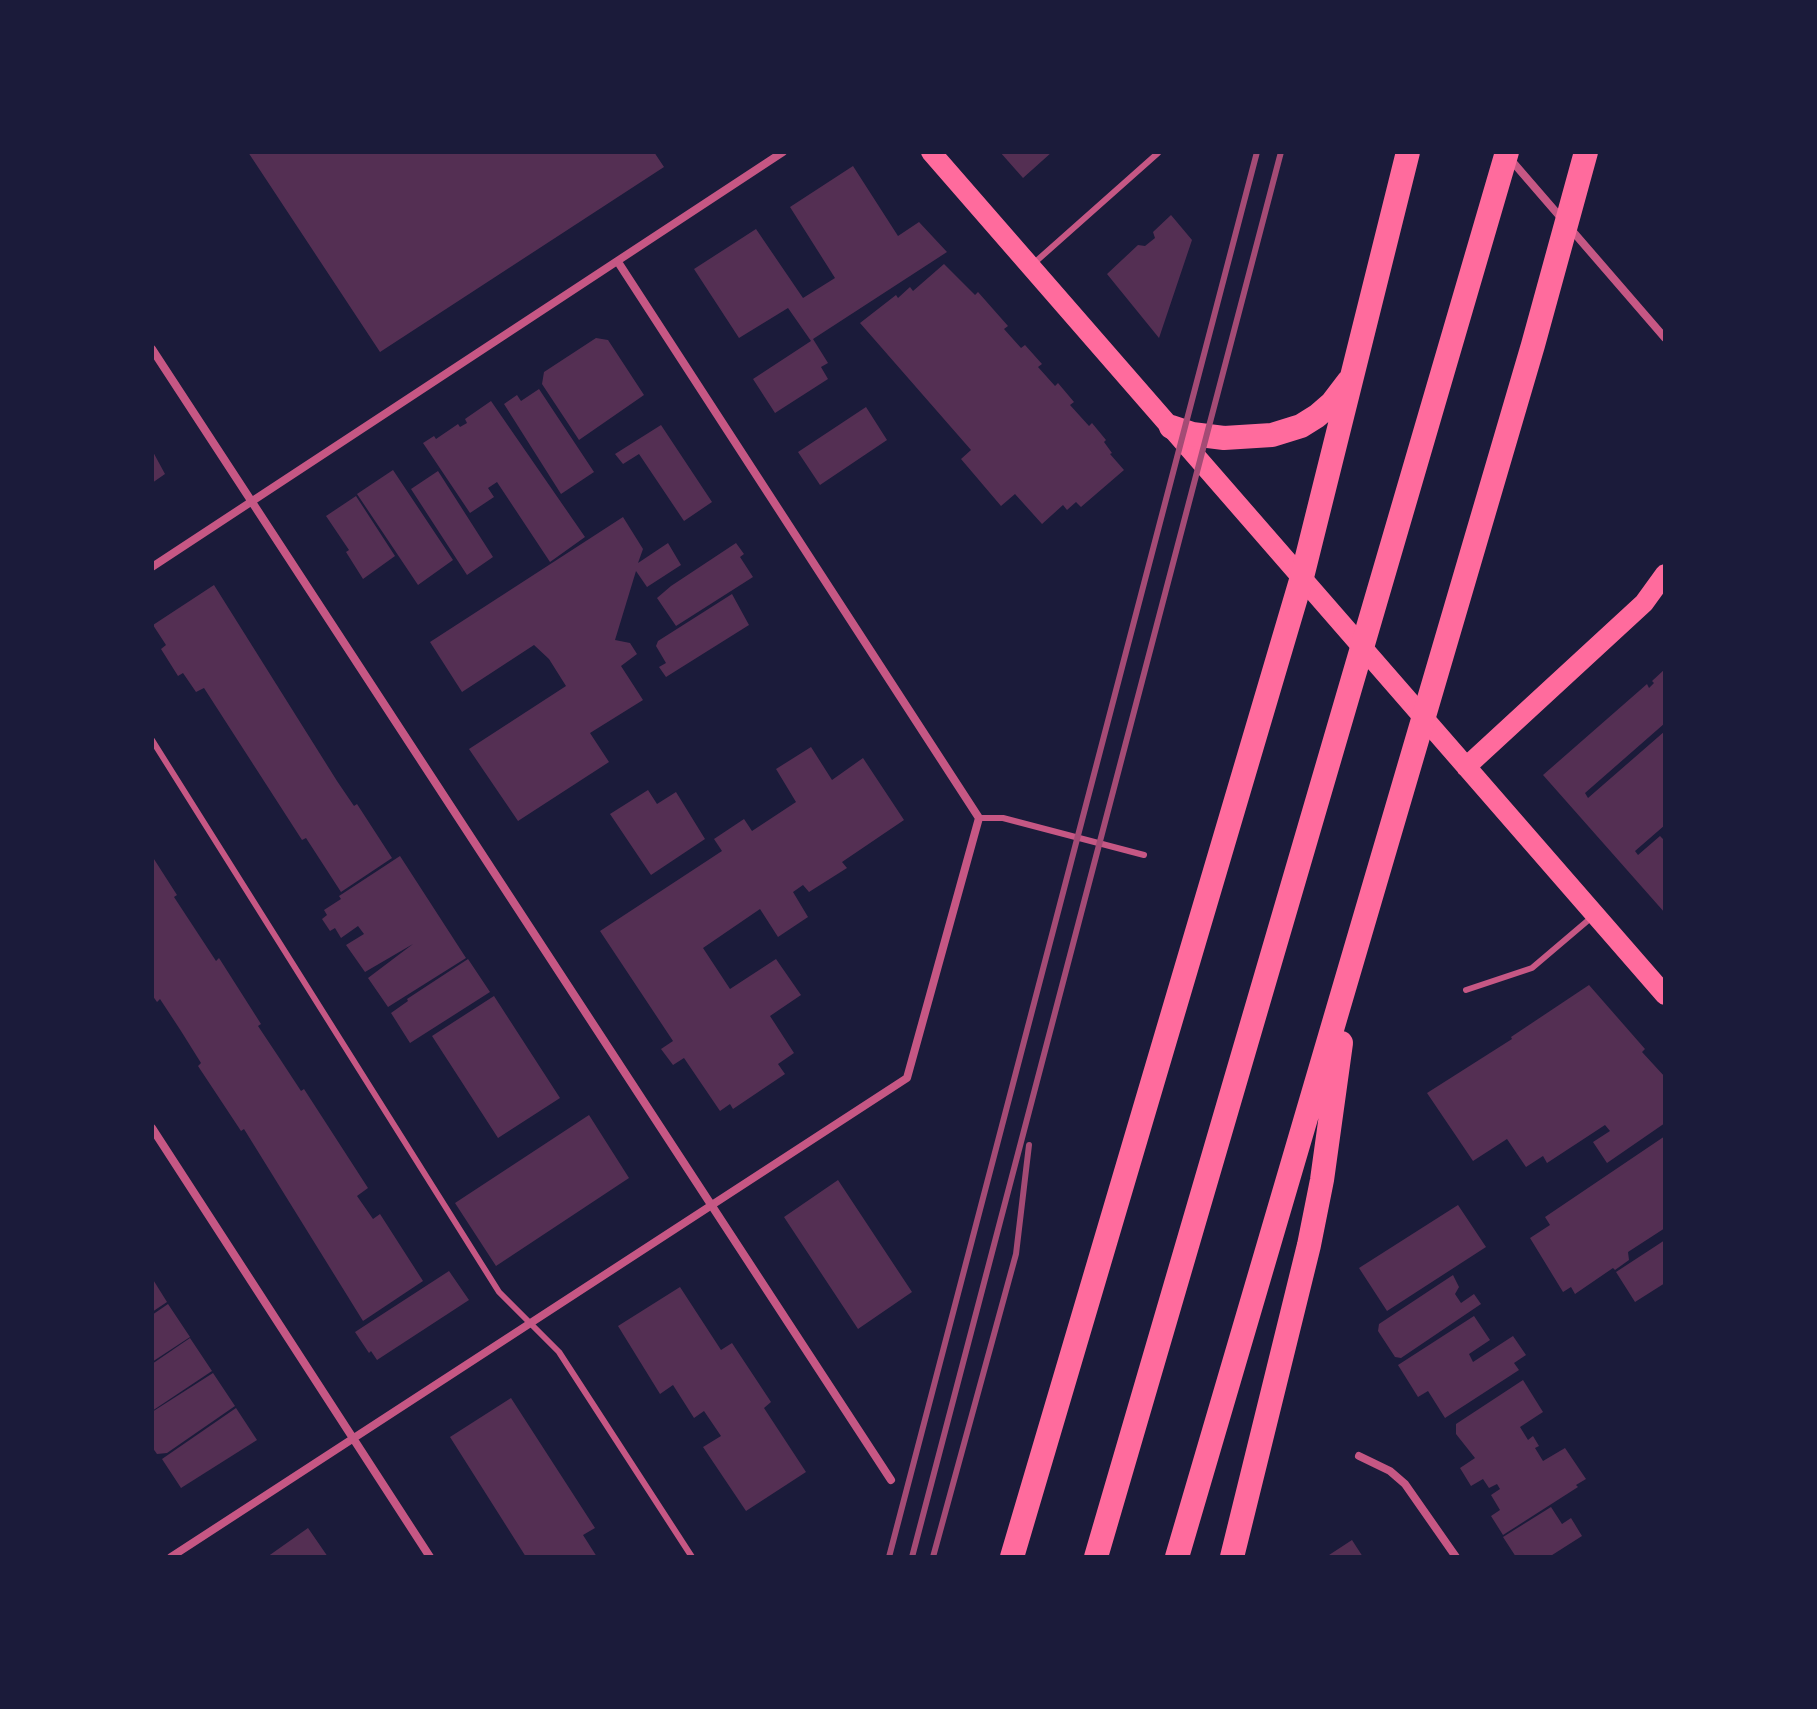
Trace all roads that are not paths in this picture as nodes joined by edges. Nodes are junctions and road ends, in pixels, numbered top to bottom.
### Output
1 (783, 152) edge
2 (931, 152) edge
3 (1408, 152) edge
4 (1505, 152) edge
5 (1586, 152) edge
6 (1158, 153) edge
7 (618, 262) junction
8 (1030, 267) junction
9 (1665, 338) edge
10 (152, 349) edge
11 (1353, 373) junction
12 (1171, 427) junction
13 (253, 503) junction
14 (152, 567) edge
15 (1665, 574) edge
16 (1302, 577) junction
17 (152, 740) edge
18 (1466, 767) junction
19 (979, 818) junction
20 (1144, 855) dead end
21 (1595, 914) junction
22 (1347, 982) junction
23 (1466, 990) dead end
24 (1665, 995) edge
25 (152, 1128) edge
26 (711, 1205) junction
27 (531, 1324) junction
28 (354, 1440) junction
29 (1359, 1456) dead end
30 (891, 1480) dead end
31 (1013, 1555) edge
32 (171, 1557) edge
33 (430, 1557) edge
34 (692, 1557) edge
35 (1096, 1557) edge
36 (1177, 1557) edge
37 (1232, 1557) edge
38 (1456, 1557) edge

1 - 7 street
2 - 8 main road
3 - 11 highway
4 - 9 street
4 - 35 highway
5 - 22 highway
6 - 8 lane
7 - 13 street
7 - 19 street
8 - 12 main road
10 - 13 street
11 - 12 highway
11 - 16 highway
12 - 16 main road
13 - 14 street
13 - 26 street
15 - 18 main road
16 - 18 main road
16 - 31 highway
17 - 27 lane
18 - 21 main road
19 - 20 lane
19 - 26 street
21 - 23 lane
21 - 24 main road
22 - 36 highway
22 - 37 highway
25 - 28 street
26 - 27 street
26 - 30 street
27 - 28 street
27 - 34 lane
28 - 32 street
28 - 33 street
29 - 38 street

